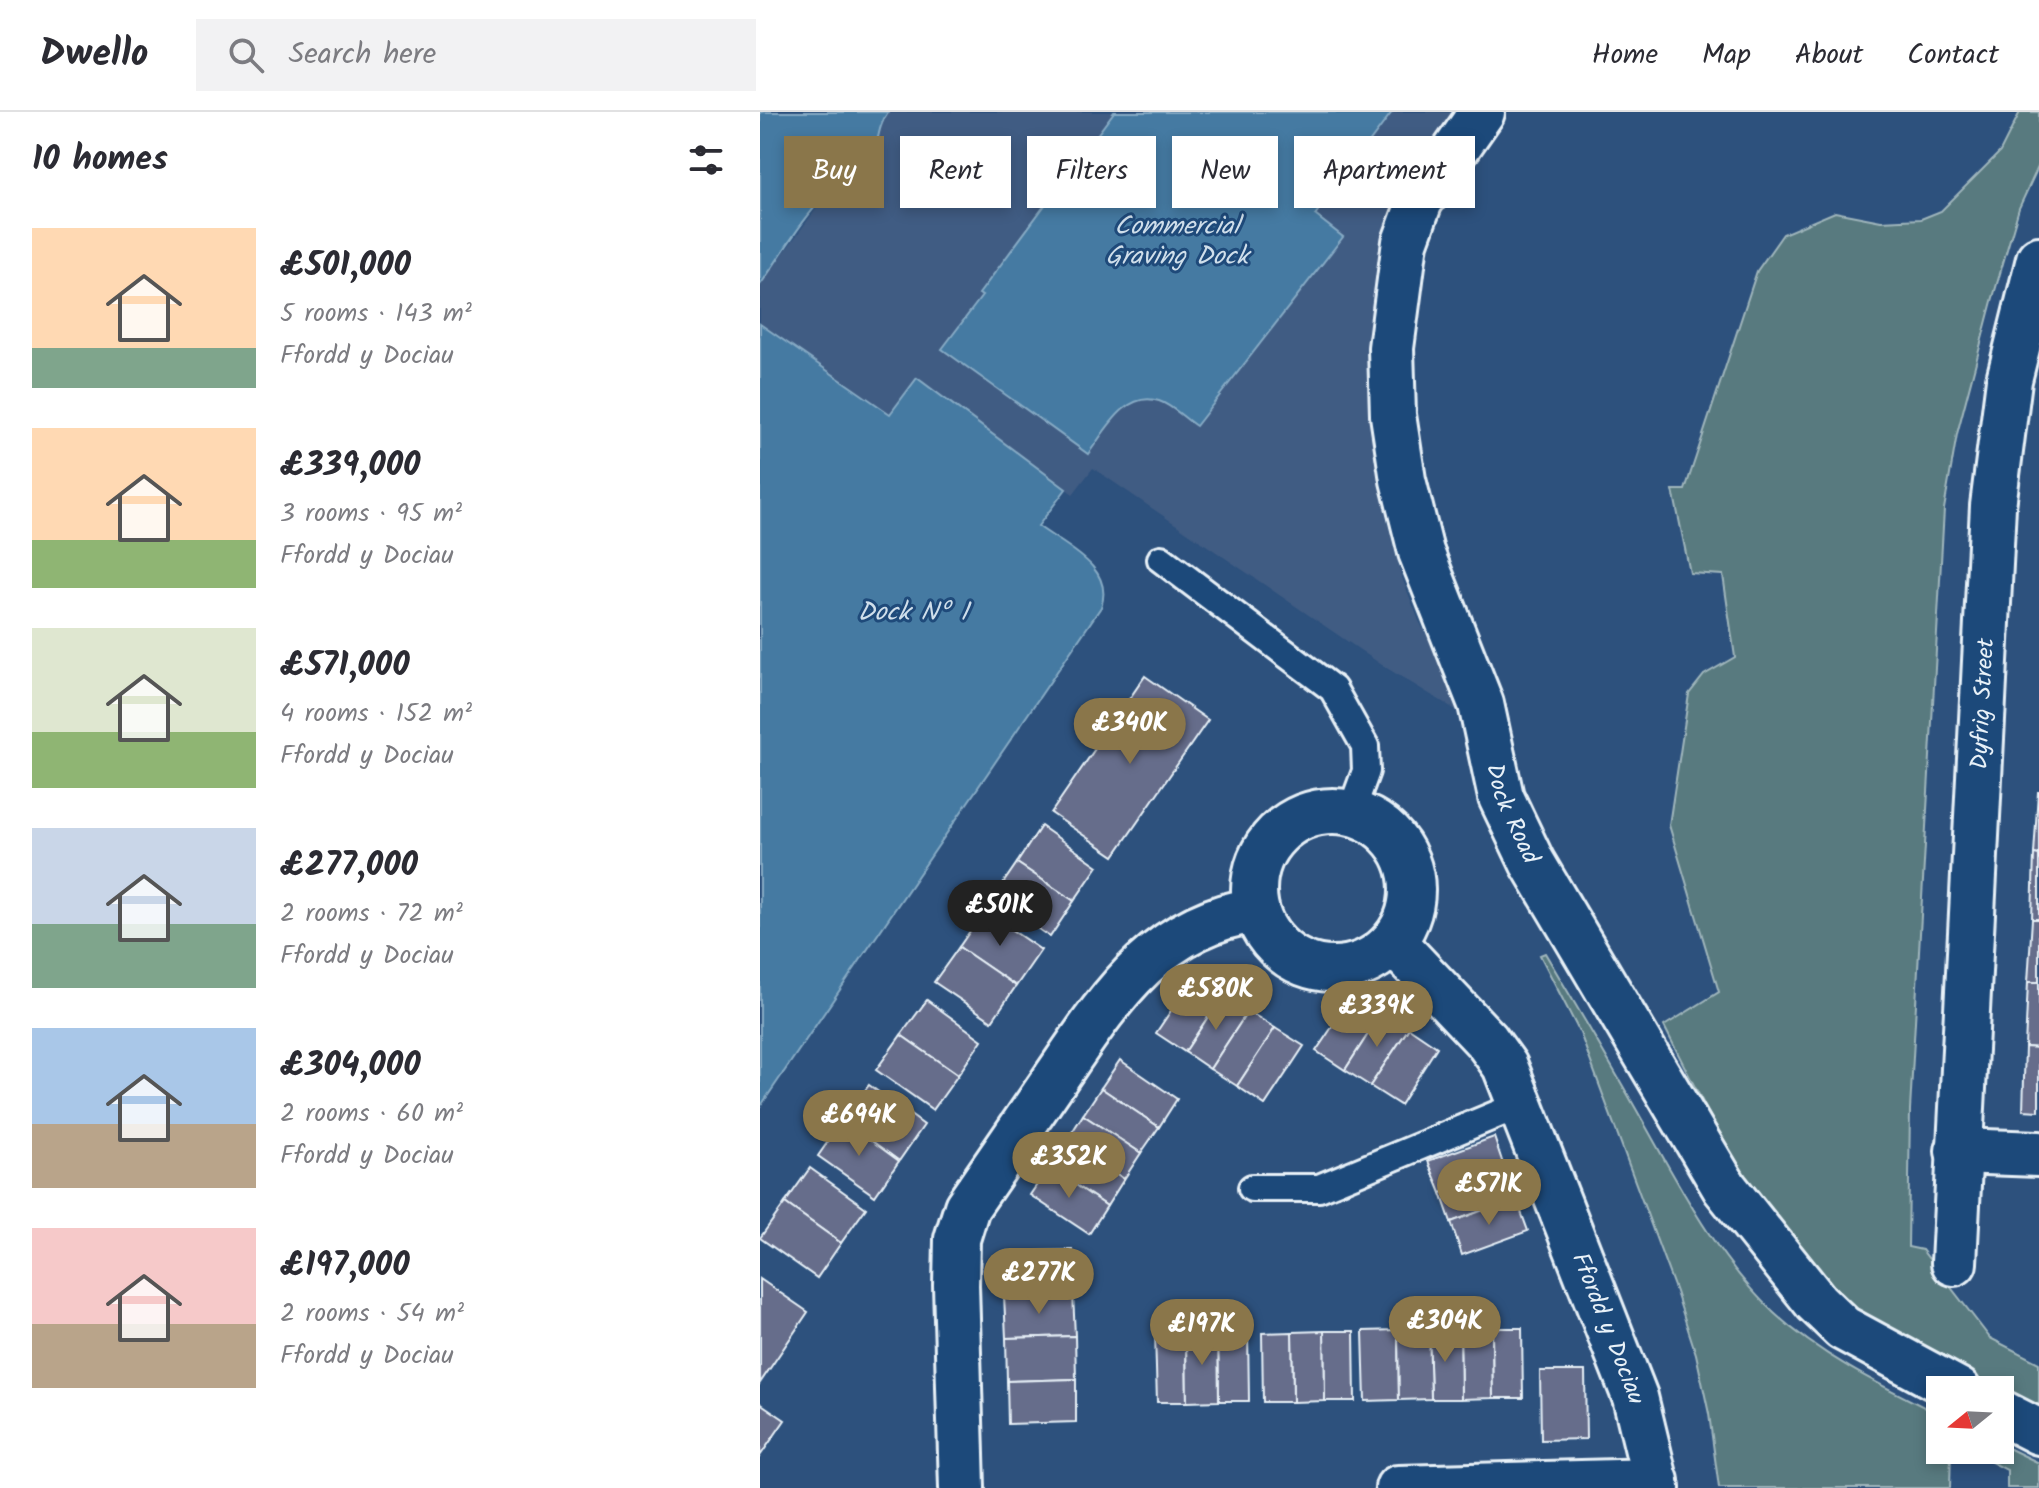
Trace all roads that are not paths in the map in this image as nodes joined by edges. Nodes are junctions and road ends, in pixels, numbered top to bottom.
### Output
1 (1482, 112) edge
2 (2039, 259) edge
3 (1161, 559) dead end
4 (1351, 812) junction
5 (1256, 910) junction
6 (1394, 943) junction
7 (1522, 1104) junction
8 (1958, 1151) junction
9 (2039, 1154) edge
10 (1252, 1188) dead end
11 (1954, 1263) dead end
12 (1932, 1376) edge
13 (2014, 1419) edge
14 (2039, 1432) edge
15 (1656, 1484) edge
16 (962, 1488) edge
17 (1398, 1488) edge

1 - 12 street, Dock Road
2 - 8 street, Dyfrig Street
3 - 4 lane
4 - 5 street
4 - 6 street
5 - 6 street
5 - 16 street
6 - 7 street, Ffordd y Dociau
7 - 10 lane
7 - 15 street, Ffordd y Dociau
8 - 9 street
8 - 11 street, Dyfrig Street
13 - 14 street
15 - 17 street, Ffordd y Dociau

